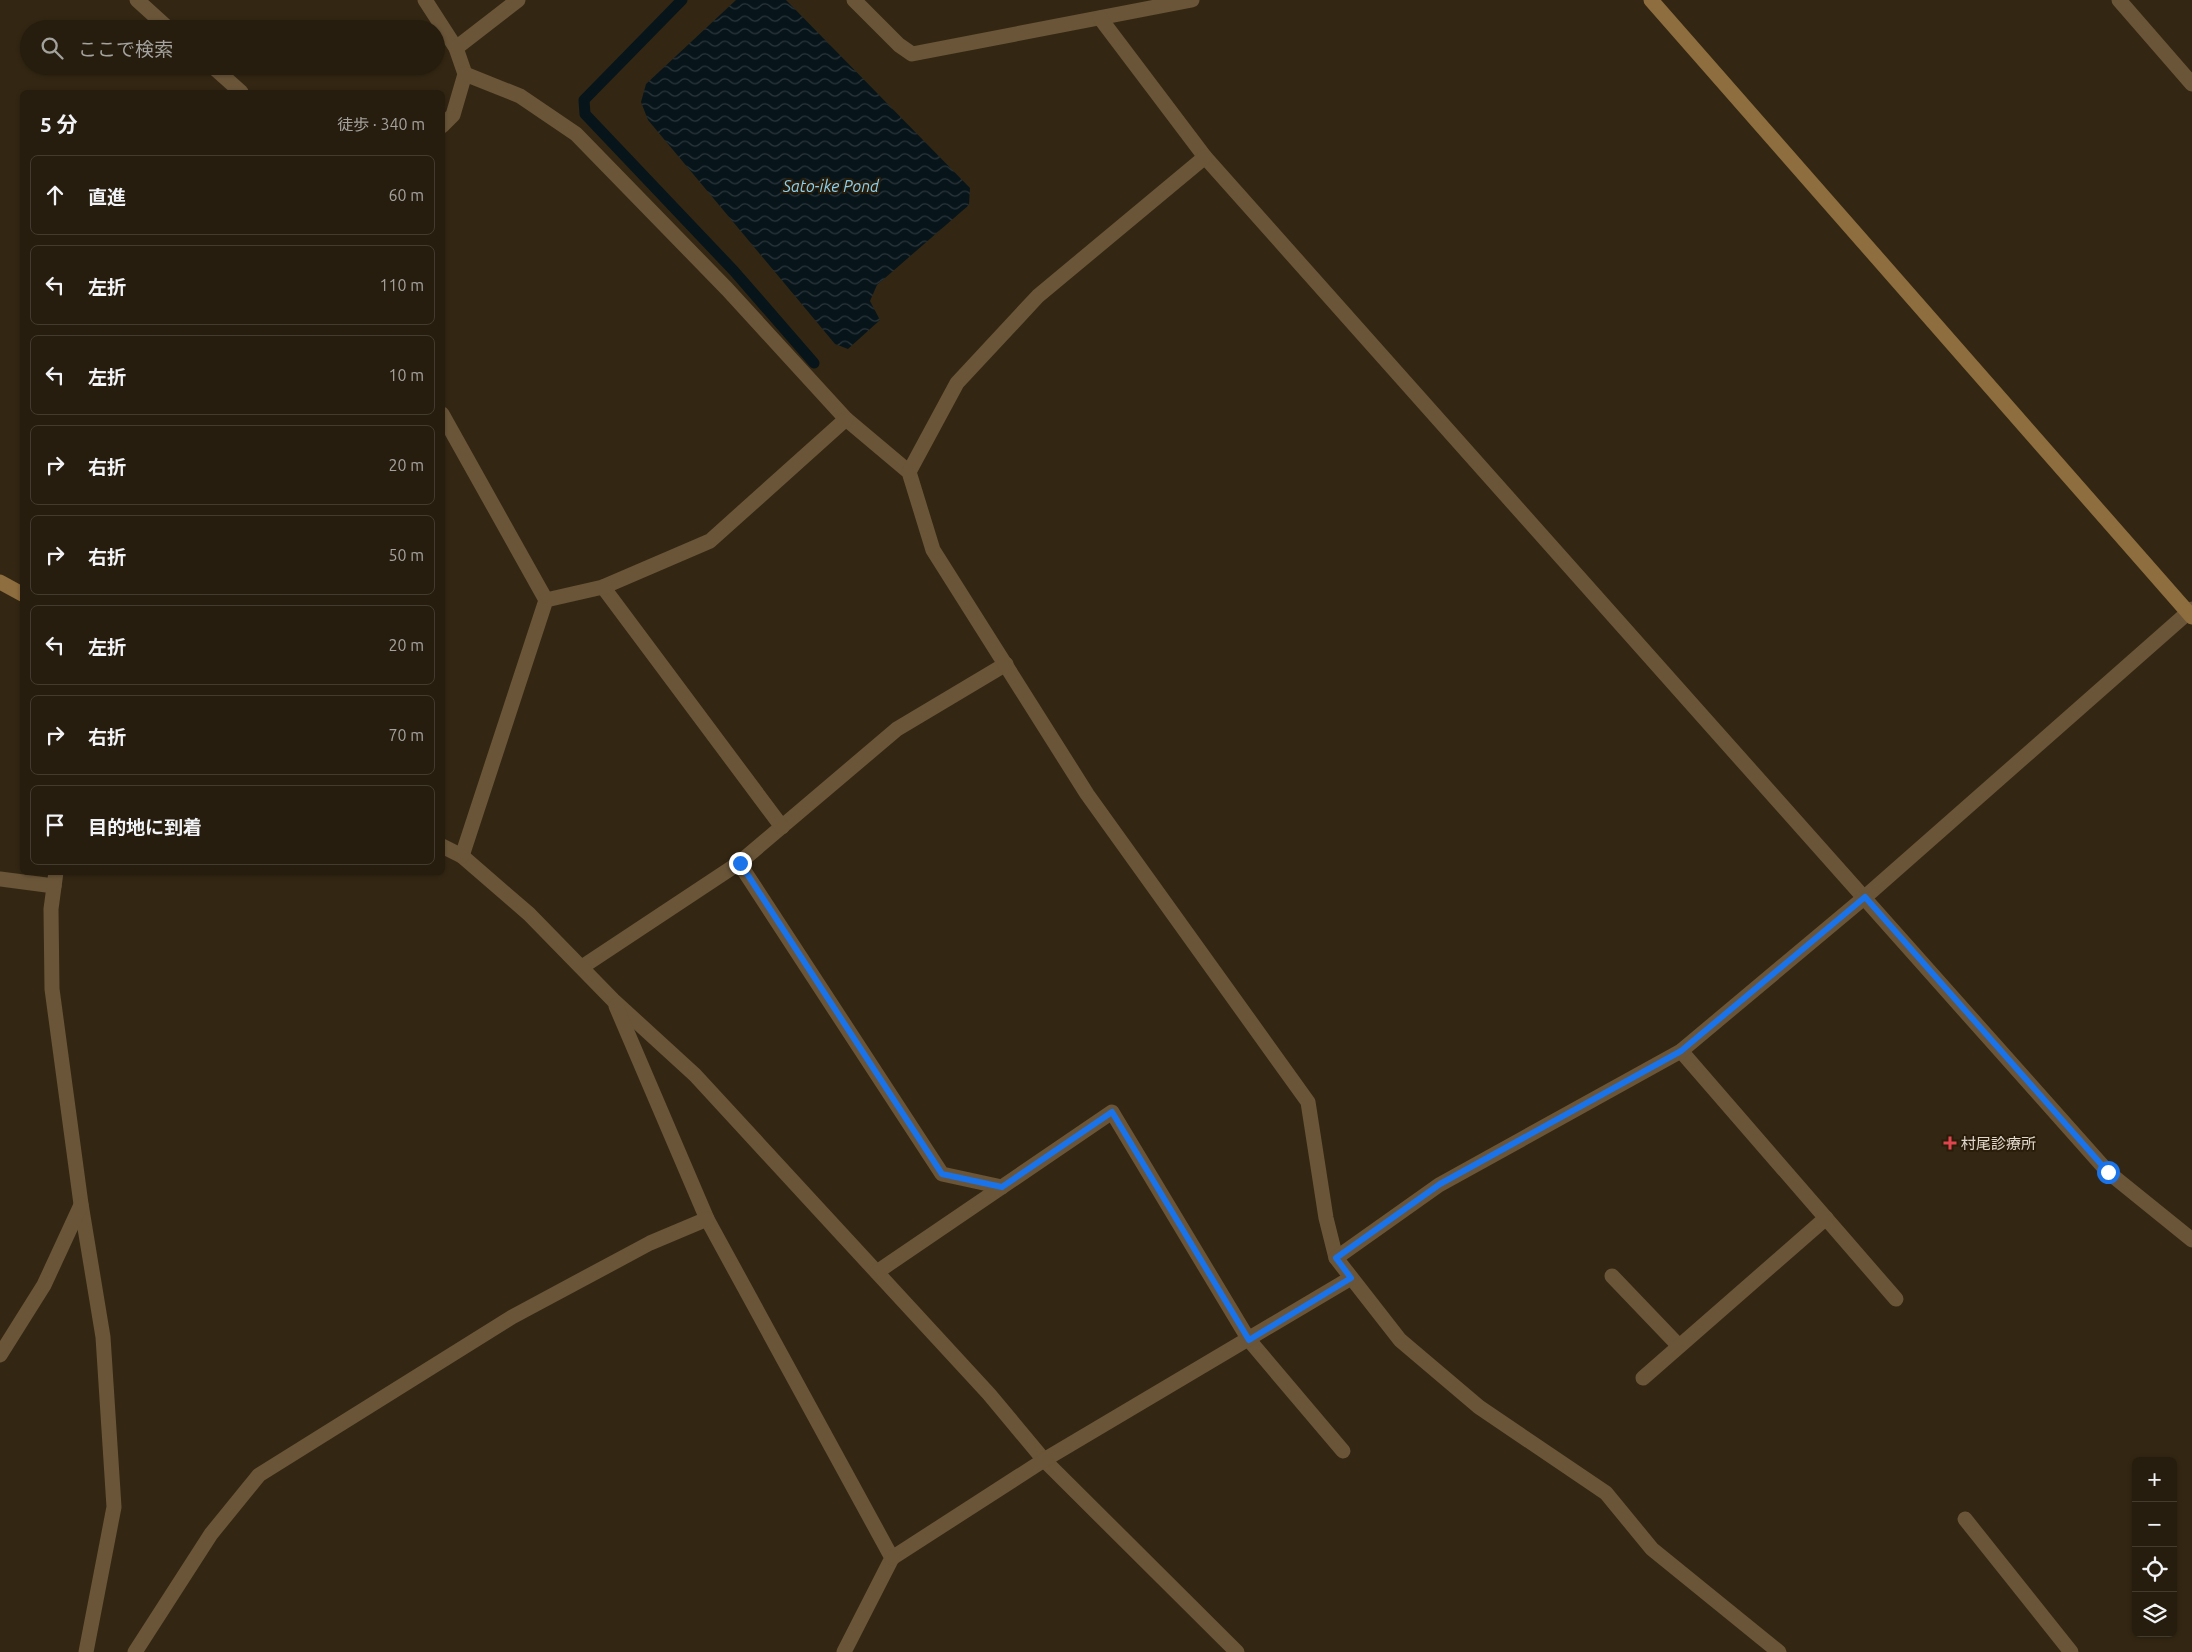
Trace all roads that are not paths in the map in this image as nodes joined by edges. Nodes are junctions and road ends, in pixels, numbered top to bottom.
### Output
1 (137, 0) edge
2 (425, 0) edge
3 (518, 0) edge
4 (854, 0) edge
5 (1192, 0) edge
6 (1651, 0) edge
7 (2119, 0) edge
8 (1100, 18) junction
9 (159, 20) edge
10 (438, 20) edge
11 (445, 31) edge
12 (456, 48) junction
13 (465, 74) junction
14 (222, 75) edge
15 (2192, 84) edge
16 (239, 90) edge
17 (445, 123) edge
18 (1205, 156) junction
19 (445, 419) edge
20 (846, 419) junction
21 (909, 472) junction
22 (0, 582) edge
23 (602, 587) junction
24 (20, 593) edge
25 (546, 600) junction
26 (2191, 613) edge
27 (1006, 664) junction
28 (782, 827) junction
29 (445, 848) edge
30 (462, 856) junction
31 (740, 863) junction
32 (0, 879) edge
33 (55, 879) edge
34 (1865, 897) junction
35 (582, 967) junction
36 (613, 1000) junction
37 (1681, 1051) junction
38 (1002, 1187) junction
39 (81, 1204) junction
40 (1826, 1218) junction
41 (707, 1219) junction
42 (2192, 1240) edge
43 (1336, 1258) junction
44 (877, 1272) junction
45 (1612, 1276) dead end
46 (1351, 1278) junction
47 (1896, 1299) dead end
48 (1249, 1340) junction
49 (1679, 1346) junction
50 (0, 1355) edge
51 (1643, 1378) dead end
52 (1343, 1451) dead end
53 (1044, 1460) junction
54 (1965, 1519) dead end
55 (892, 1558) junction
56 (86, 1652) edge
57 (135, 1652) edge
58 (844, 1652) edge
59 (1237, 1652) edge
60 (1779, 1652) edge
61 (2071, 1652) edge

1 - 9 street
2 - 10 street
3 - 12 street
4 - 8 street
5 - 8 street
6 - 26 street
7 - 15 street
8 - 18 street
11 - 12 street
12 - 13 street
13 - 17 street
13 - 20 street
14 - 16 street
18 - 21 street
18 - 34 street
19 - 25 street
20 - 21 street
20 - 23 street
21 - 27 street
22 - 24 street
23 - 25 street
23 - 28 street
25 - 30 street
26 - 34 street
27 - 28 street
27 - 43 street
28 - 31 street
29 - 30 street
30 - 35 street
31 - 35 street
31 - 38 street
32 - 33 street
33 - 39 street
34 - 37 street
34 - 42 street
35 - 36 street
36 - 41 street
36 - 44 street
37 - 40 street
37 - 43 street
38 - 44 street
38 - 48 street
39 - 50 street
39 - 56 street
40 - 47 street
40 - 49 street
41 - 55 street
41 - 57 street
43 - 46 street
44 - 53 street
45 - 49 street
46 - 48 street
46 - 60 street
48 - 52 street
48 - 53 street
49 - 51 street
53 - 55 street
53 - 59 street
54 - 61 street
55 - 58 street

